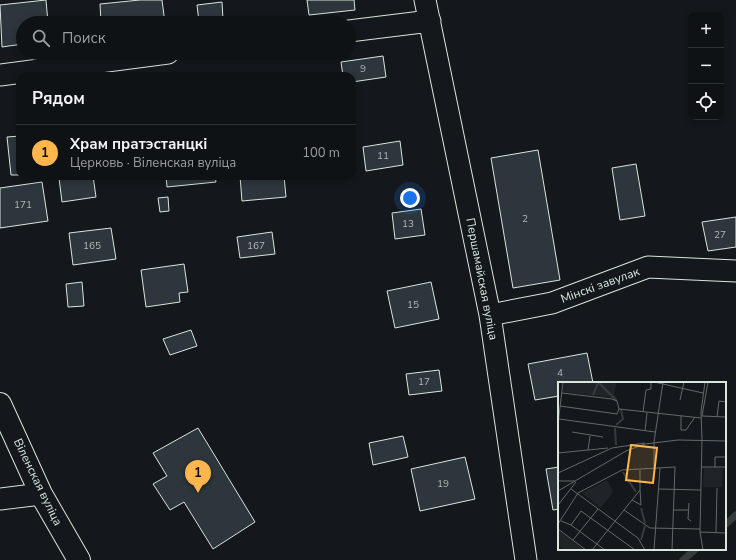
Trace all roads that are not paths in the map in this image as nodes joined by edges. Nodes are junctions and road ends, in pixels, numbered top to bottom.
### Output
1 (425, 0) edge
2 (430, 21) junction
3 (356, 30) edge
4 (115, 60) edge
5 (23, 72) edge
6 (16, 73) edge
7 (0, 75) edge
8 (736, 271) edge
9 (490, 315) junction
10 (0, 404) edge
11 (41, 494) junction
12 (0, 499) edge
13 (79, 560) edge
14 (526, 560) edge

1 - 2 street, Першамайская вуліца
2 - 3 street
2 - 9 street, Першамайская вуліца
4 - 5 street
6 - 7 street
8 - 9 street, Мінскі завулак
9 - 14 street, Першамайская вуліца
10 - 11 main road, Віленская вуліца
11 - 12 street
11 - 13 main road, Віленская вуліца

